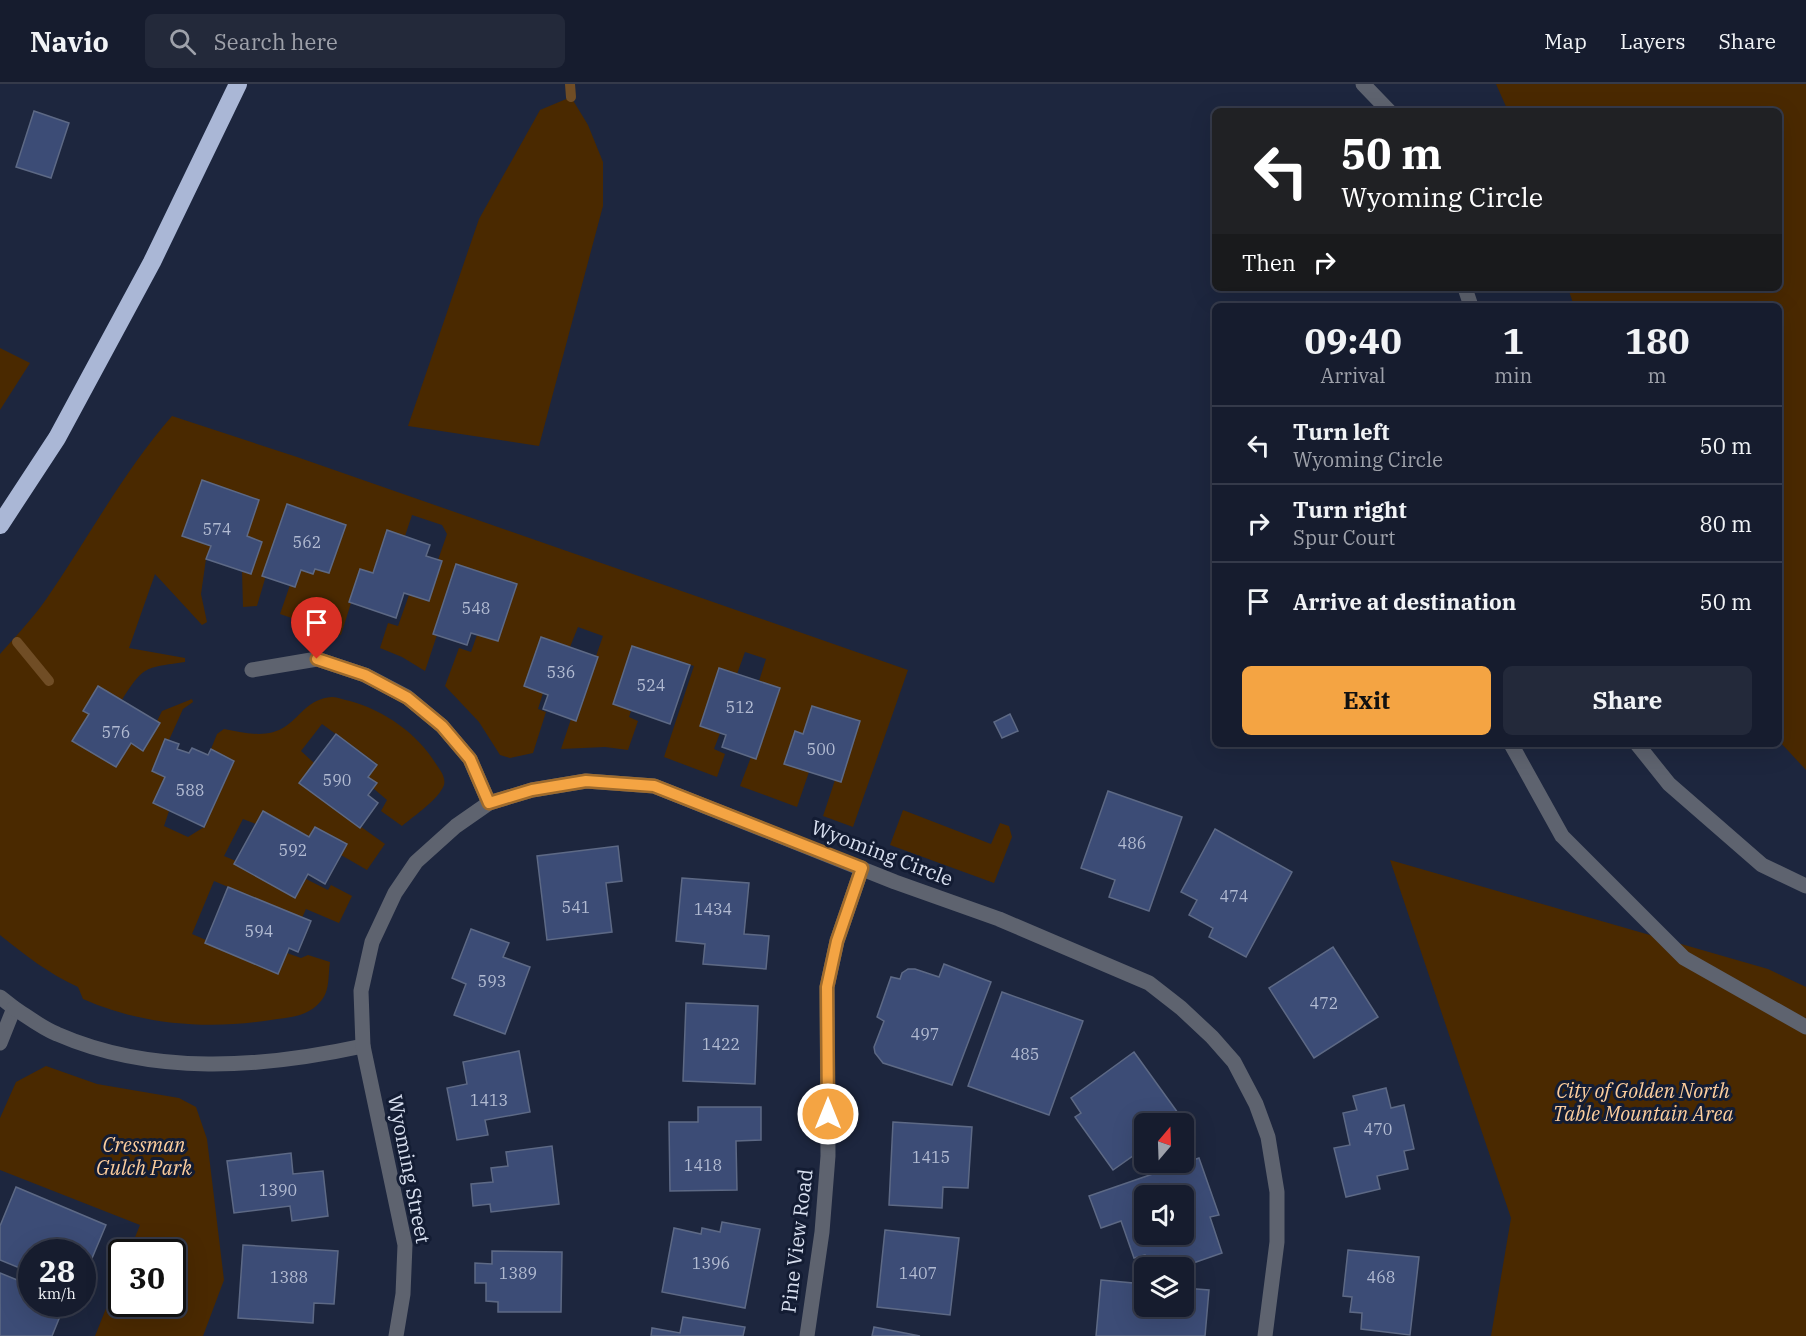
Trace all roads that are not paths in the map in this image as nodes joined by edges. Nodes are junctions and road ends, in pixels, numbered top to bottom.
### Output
1 (238, 84) edge
2 (1363, 84) edge
3 (1386, 108) edge
4 (0, 525) edge
5 (252, 670) dead end
6 (1513, 747) edge
7 (1639, 747) edge
8 (489, 803) junction
9 (862, 868) junction
10 (1806, 886) edge
11 (0, 997) edge
12 (14, 1008) junction
13 (1806, 1028) edge
14 (0, 1043) edge
15 (363, 1046) junction
16 (396, 1336) edge
17 (807, 1336) edge
18 (1265, 1336) edge

1 - 4 highway
2 - 3 street
5 - 8 street
6 - 13 street
7 - 10 street
8 - 9 street, Wyoming Circle
8 - 15 street, Wyoming Circle
9 - 17 street, Pine View Road
9 - 18 street, Wyoming Circle
11 - 12 street
12 - 14 street
12 - 15 street
15 - 16 street, Wyoming Street

